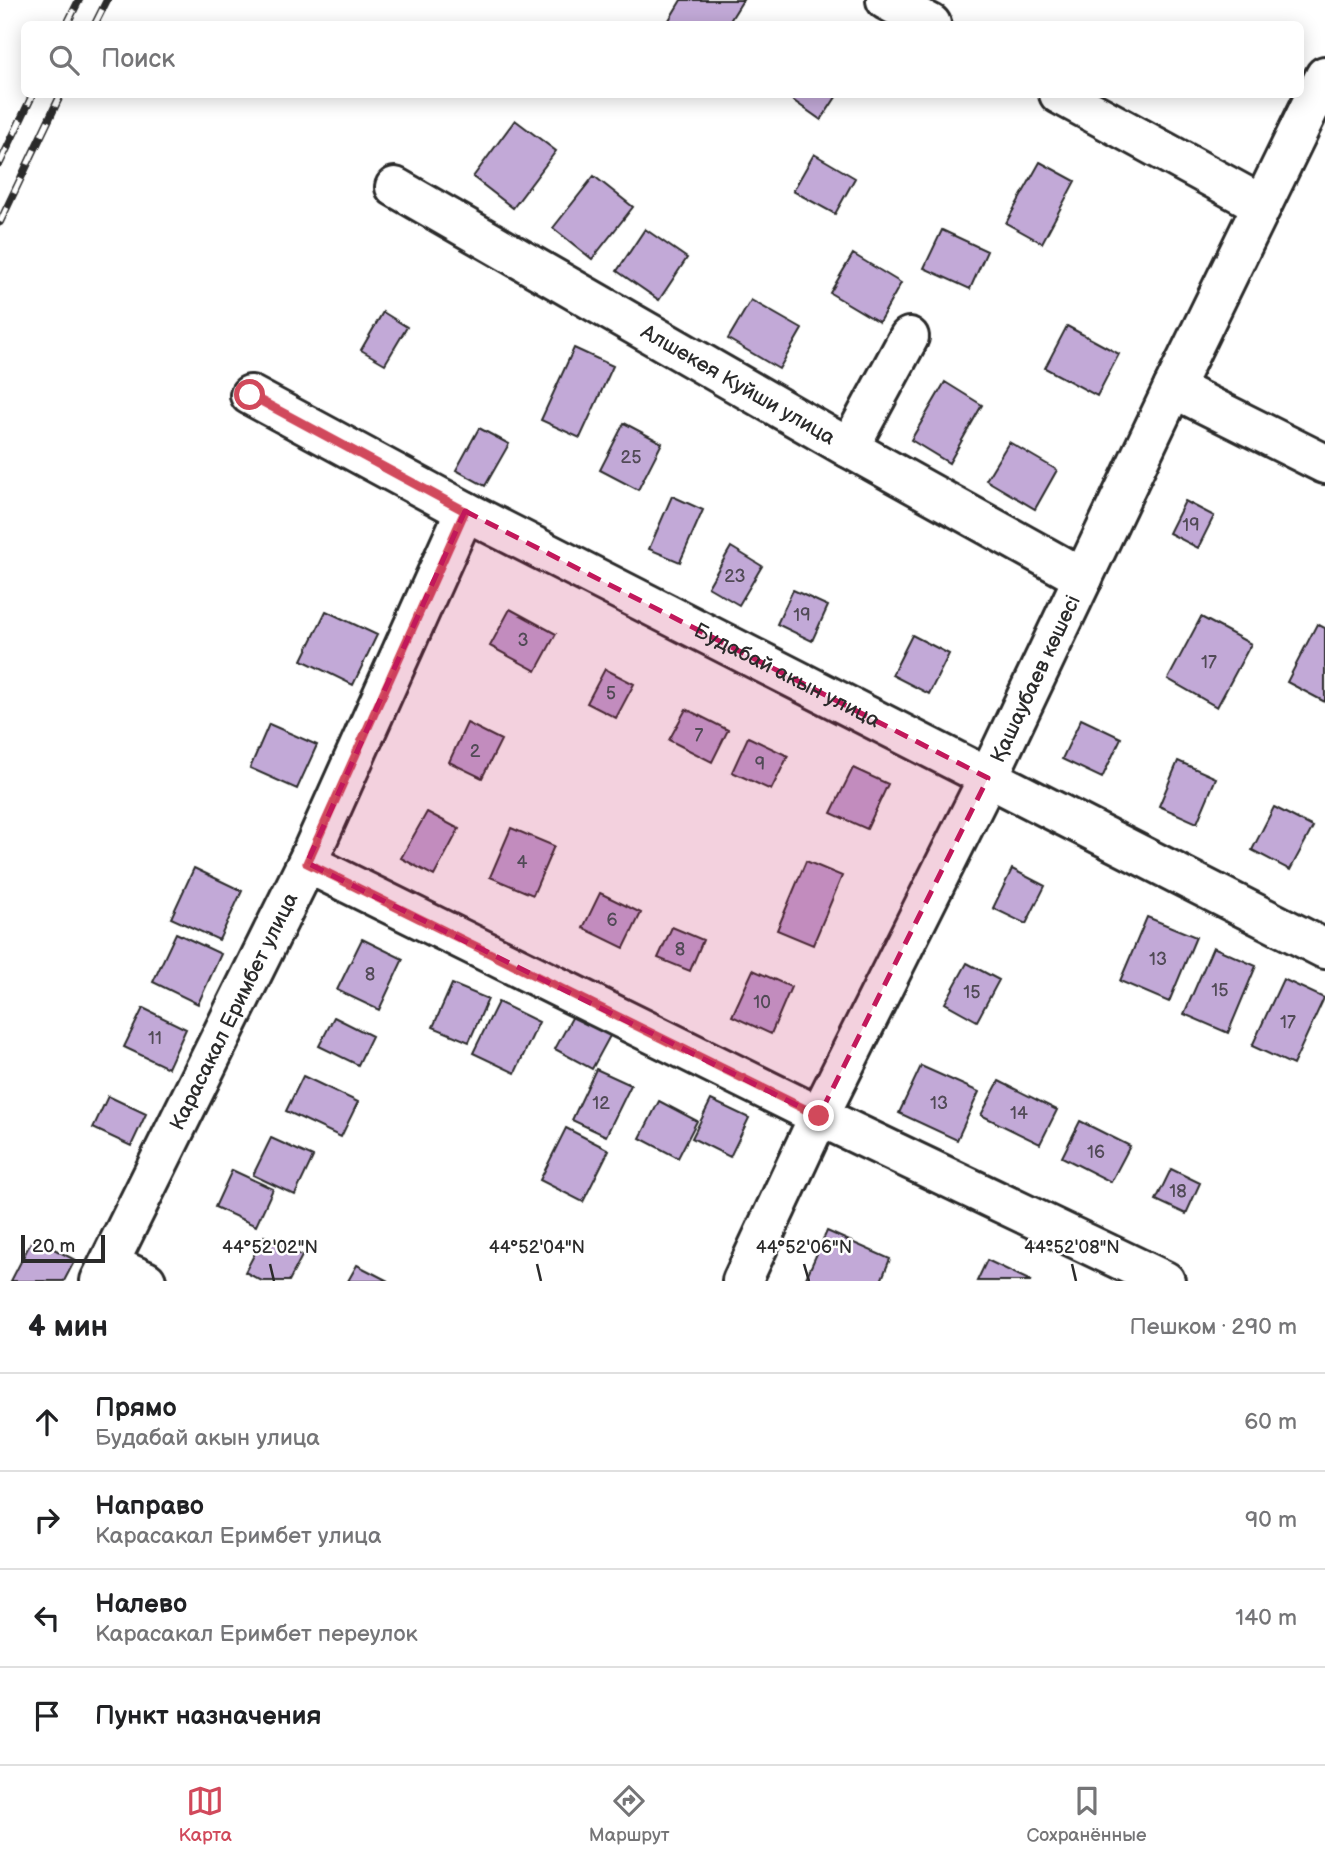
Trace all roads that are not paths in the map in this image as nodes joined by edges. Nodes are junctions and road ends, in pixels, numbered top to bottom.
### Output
1 (886, 0) edge
2 (925, 21) edge
3 (1325, 76) edge
4 (1066, 98) edge
5 (395, 187) dead end
6 (1262, 205) junction
7 (909, 337) dead end
8 (1173, 388) junction
9 (250, 395) dead end
10 (849, 448) junction
11 (1325, 464) edge
12 (465, 511) junction
13 (1083, 578) junction
14 (988, 778) junction
15 (307, 863) junction
16 (1325, 949) edge
17 (819, 1116) junction
18 (104, 1273) edge
19 (146, 1281) edge
20 (743, 1281) edge
21 (1165, 1281) edge

1 - 2 street
3 - 6 street, Қашаубаев көшесі
4 - 6 street
5 - 10 street, Алшекея Куйши улица
6 - 8 street, Қашаубаев көшесі
7 - 10 street
8 - 11 street
8 - 13 street, Қашаубаев көшесі
9 - 12 street, Будабай акын улица
10 - 13 street, Алшекея Куйши улица
12 - 14 street, Будабай акын улица
12 - 15 street, Карасакал Еримбет улица
13 - 14 street, Қашаубаев көшесі
14 - 16 street, Будабай акын улица
14 - 17 street, Қашаубаев көшесі
15 - 17 street
15 - 18 street, Карасакал Еримбет улица
17 - 20 street, Қашаубаев көшесі
17 - 21 street
18 - 19 street

